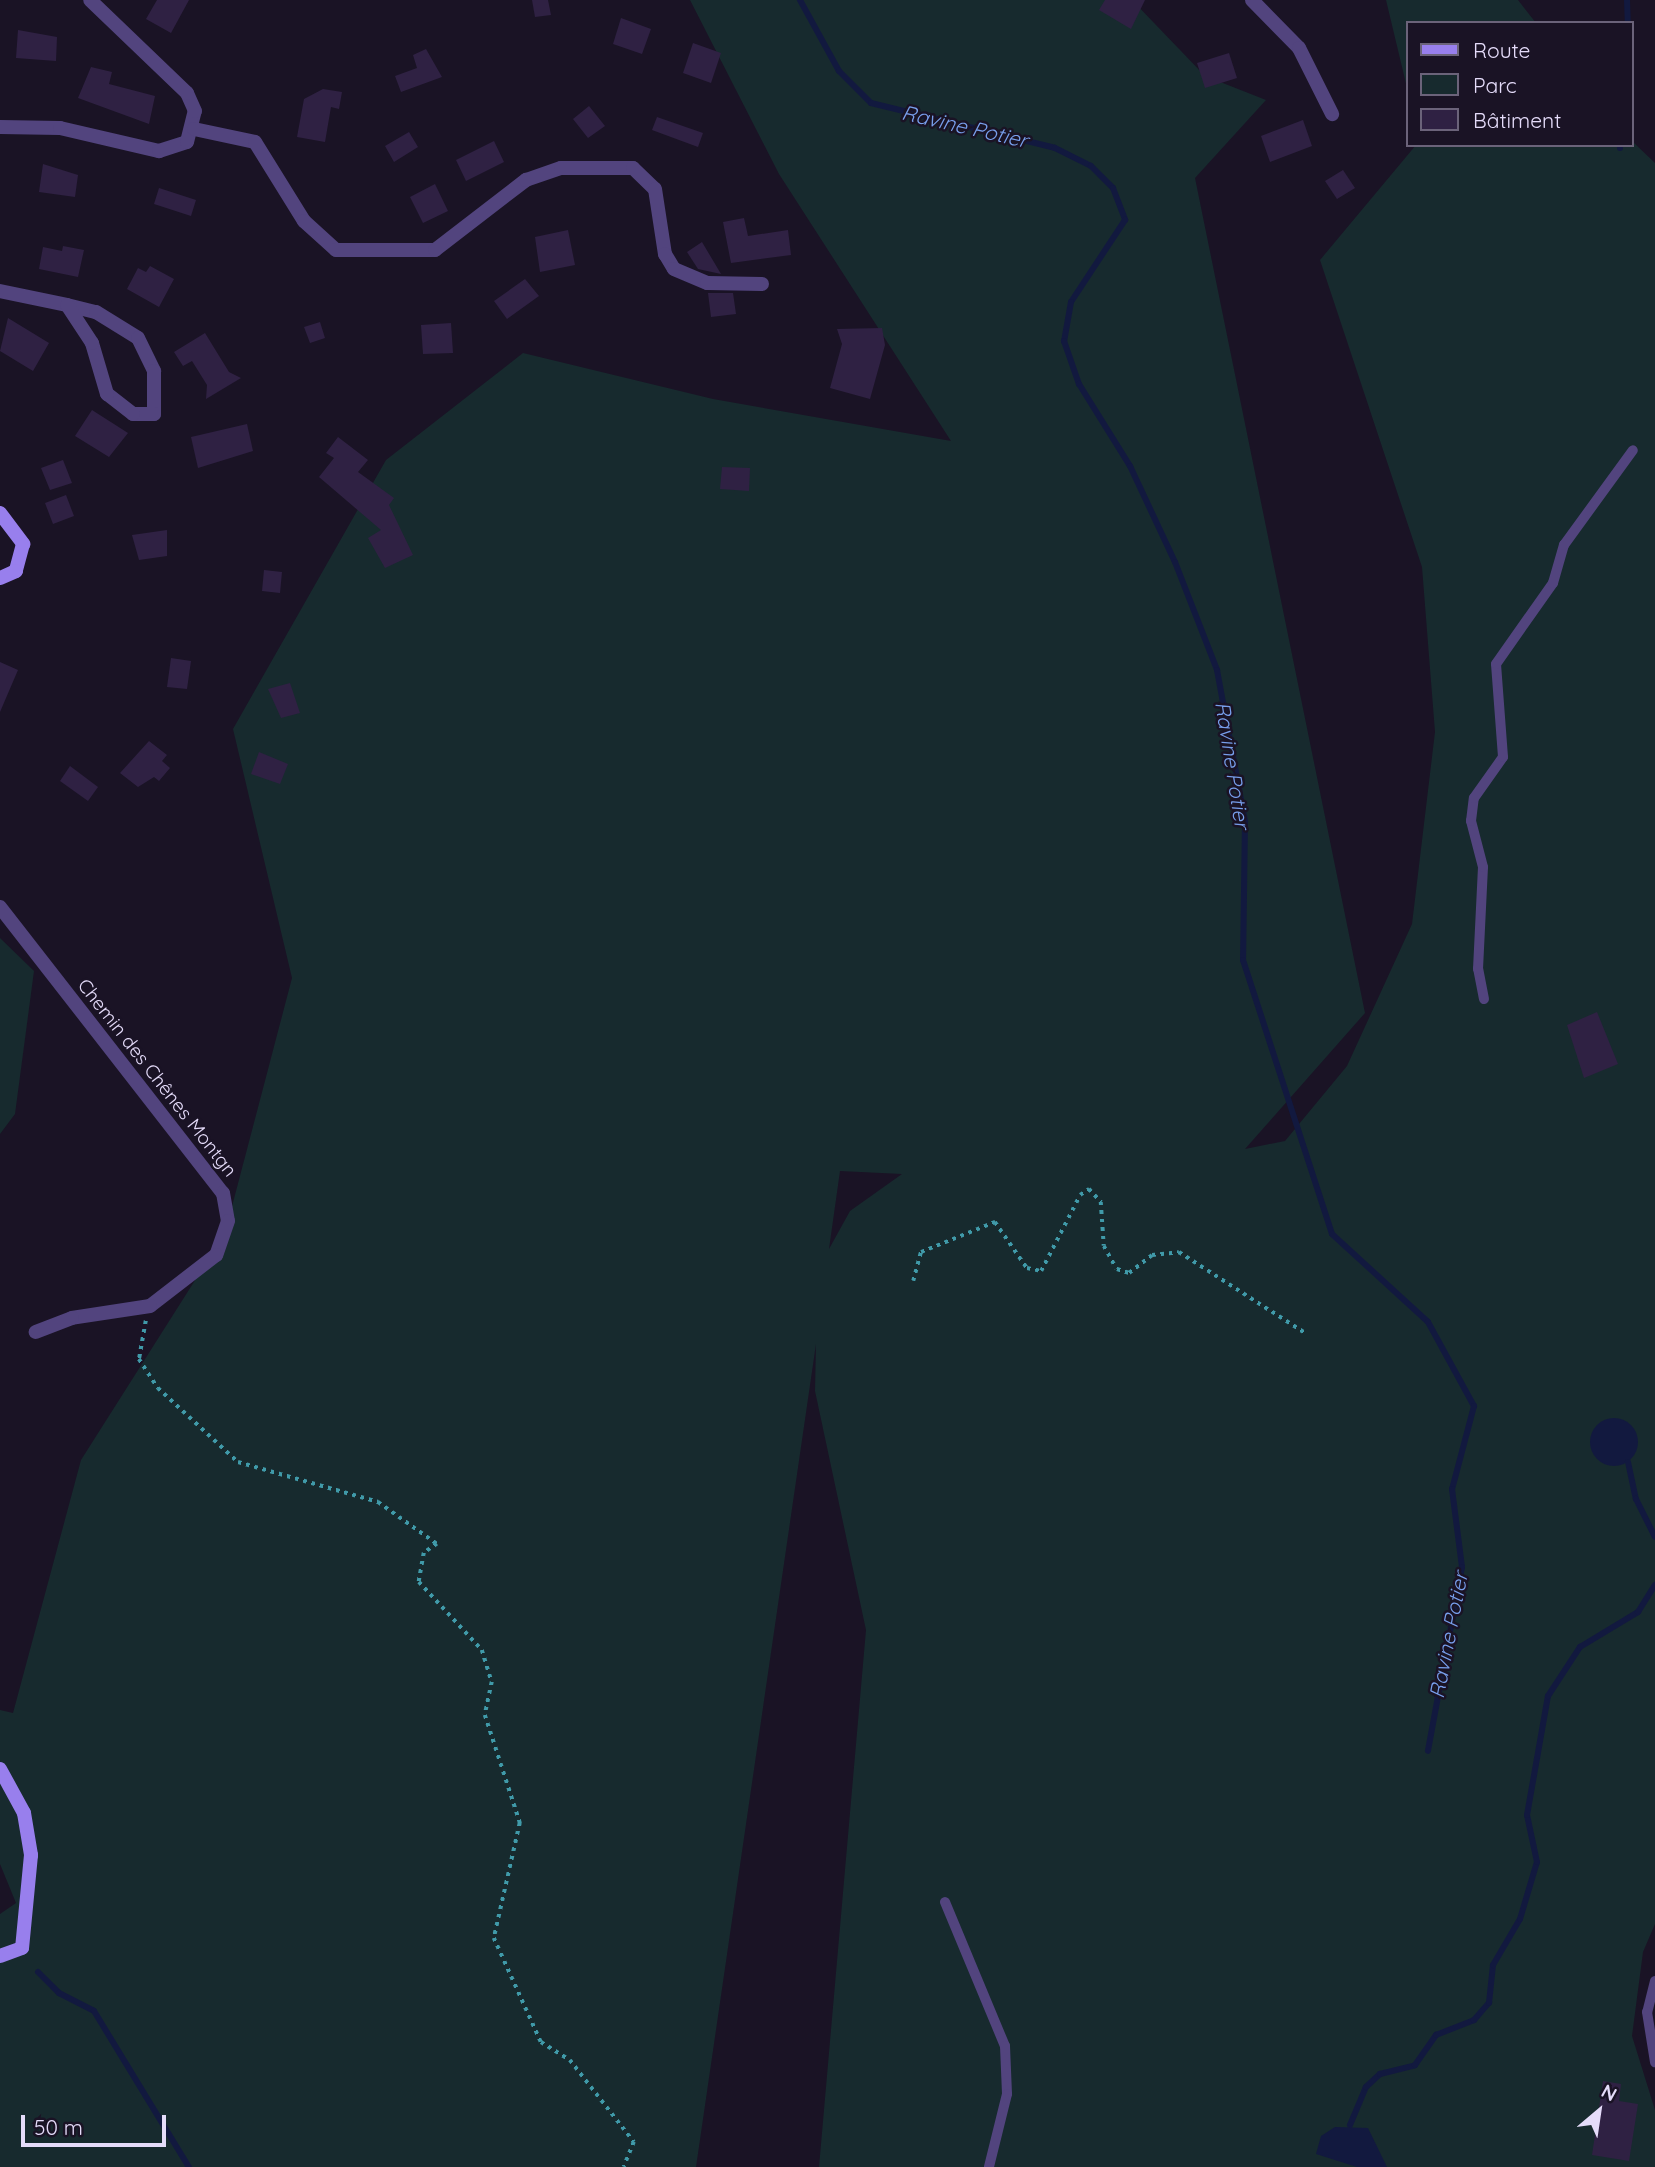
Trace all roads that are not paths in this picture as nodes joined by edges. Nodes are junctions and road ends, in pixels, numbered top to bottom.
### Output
1 (90, 0) edge
2 (1252, 0) edge
3 (1332, 114) dead end
4 (0, 127) edge
5 (194, 129) junction
6 (762, 284) dead end
7 (0, 291) edge
8 (67, 305) junction
9 (1633, 450) dead end
10 (0, 513) edge
11 (0, 578) edge
12 (0, 907) edge
13 (1484, 999) dead end
14 (36, 1332) dead end
15 (0, 1769) edge
16 (945, 1902) dead end
17 (0, 1956) edge
18 (1655, 1981) edge
19 (1655, 2062) edge
20 (989, 2167) edge

1 - 5 street
2 - 3 street
4 - 5 street
5 - 6 street
7 - 8 street
8 - 8 street
9 - 13 lane
10 - 11 main road
12 - 14 street, Chemin des Chênes Montgn
15 - 17 main road
16 - 20 lane
18 - 19 lane

